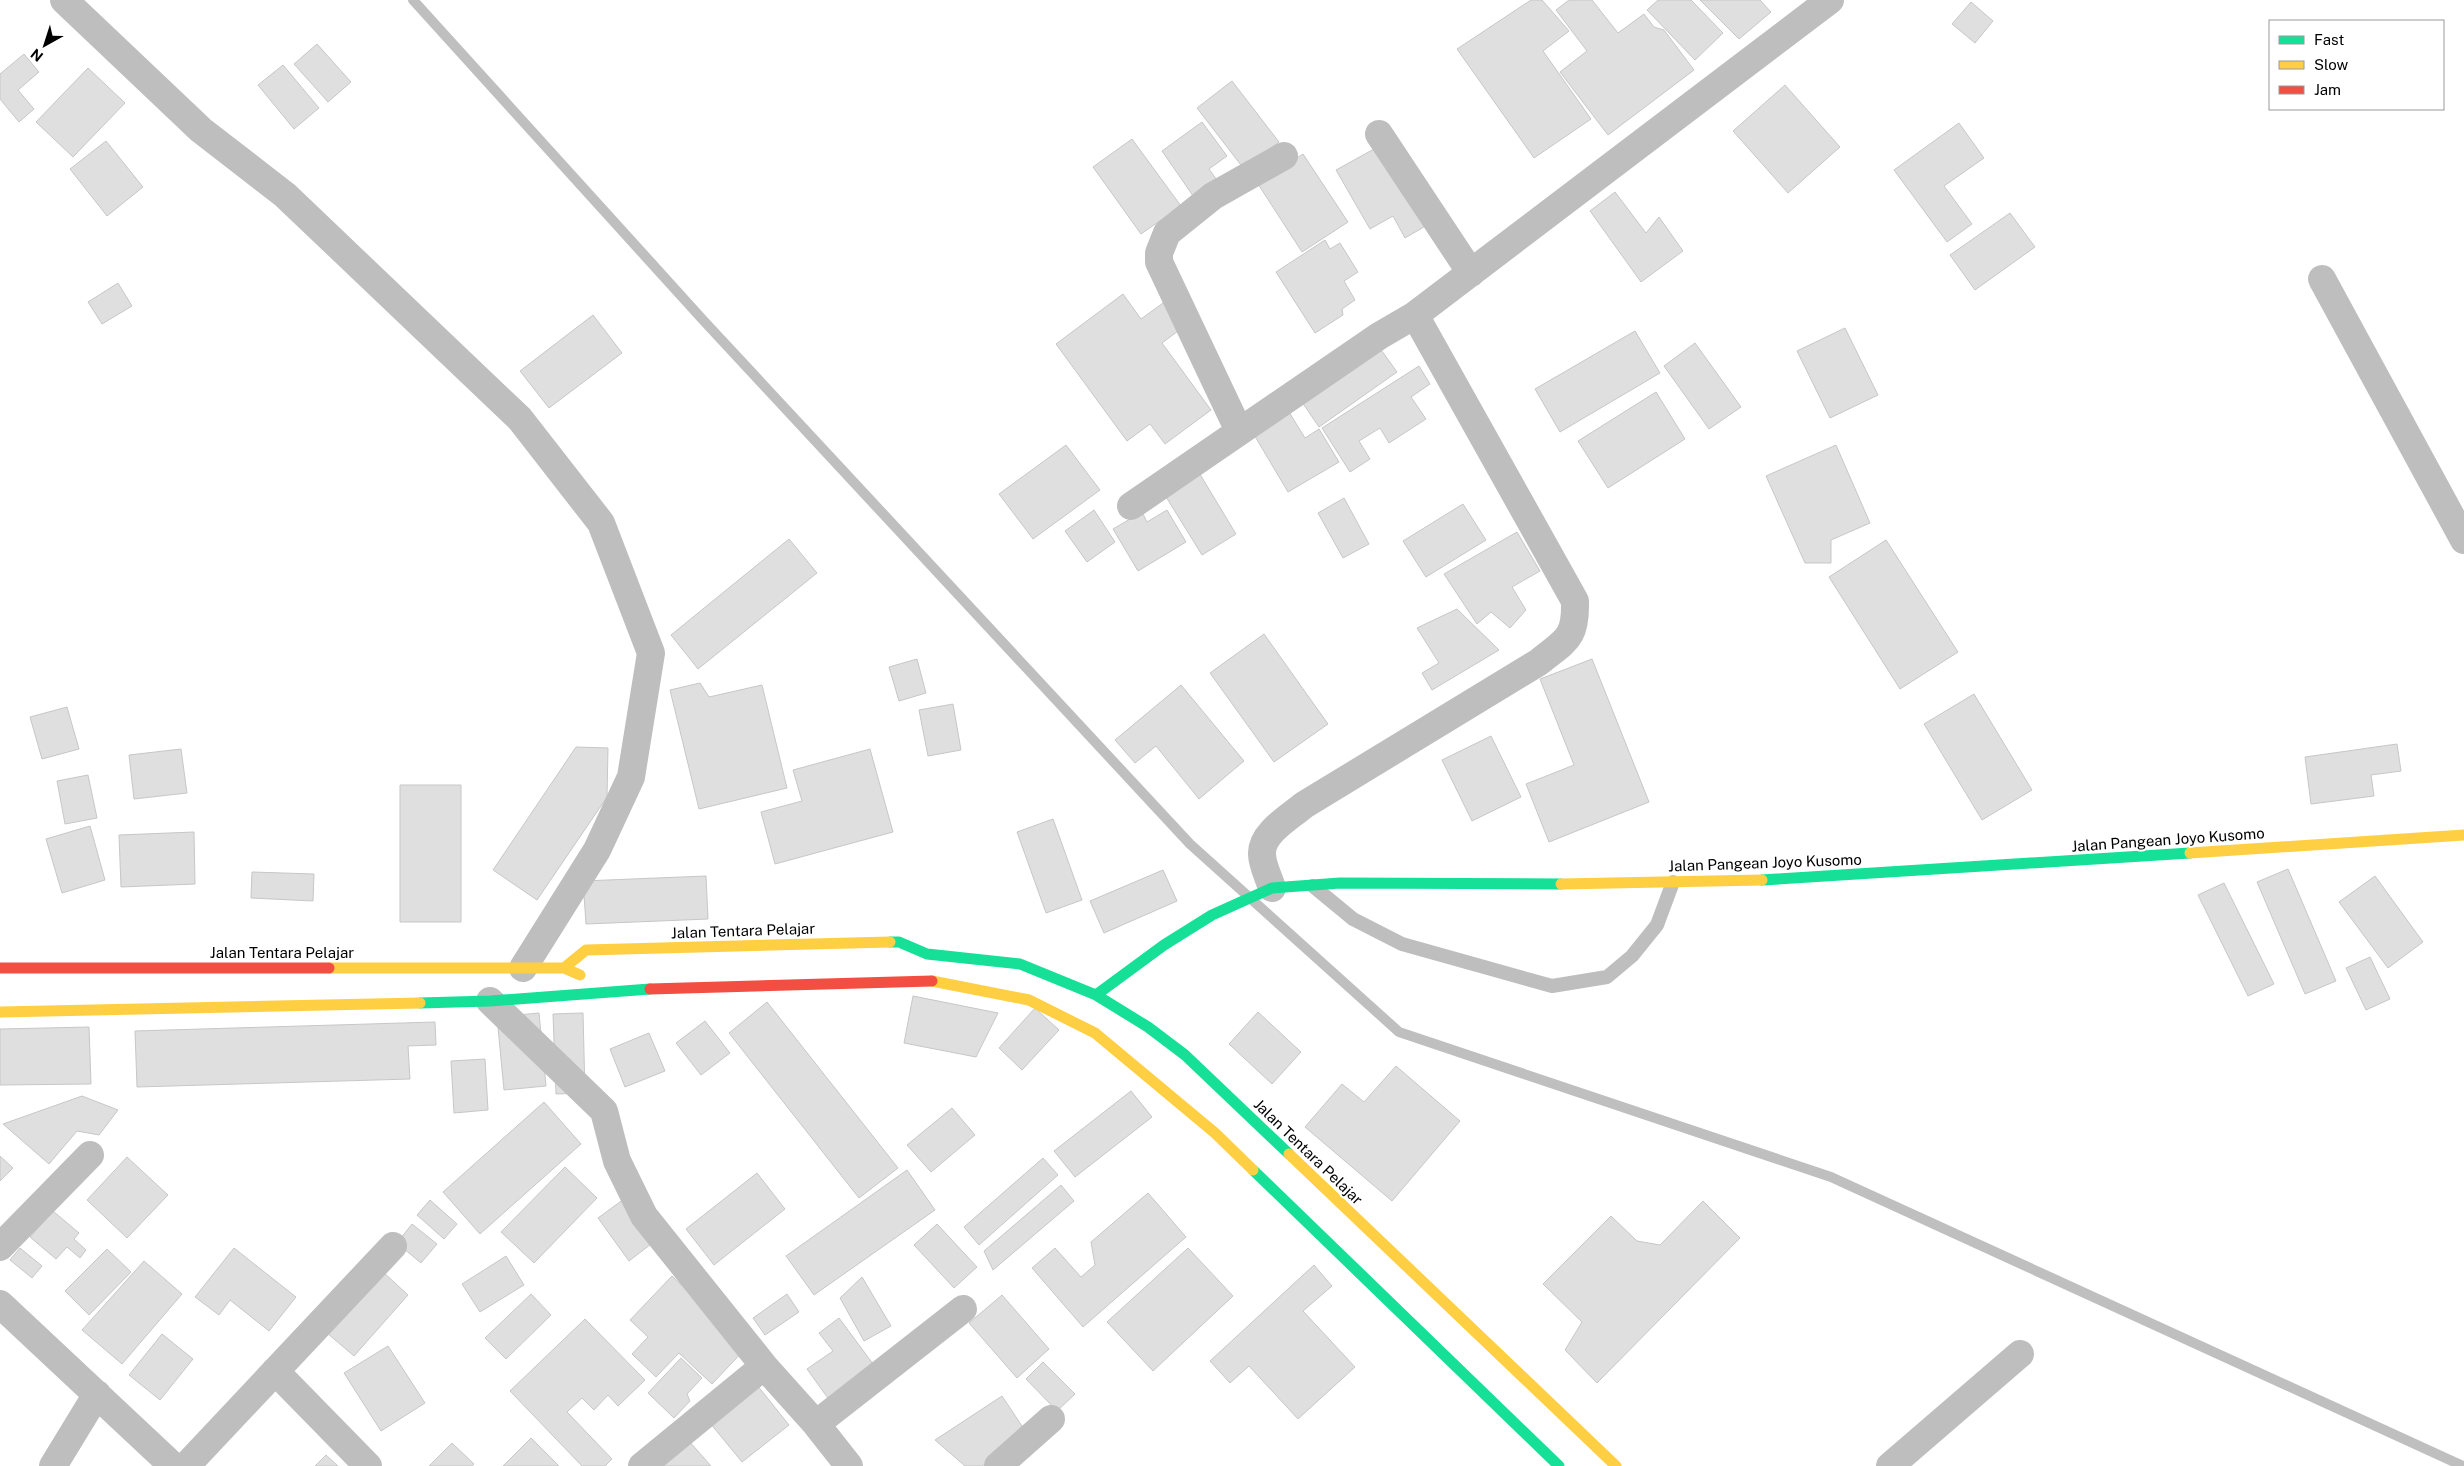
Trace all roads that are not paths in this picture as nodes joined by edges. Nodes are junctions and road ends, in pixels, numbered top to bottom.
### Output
1 (64, 0) edge
2 (1830, 0) edge
3 (1379, 134) dead end
4 (1284, 156) dead end
5 (1471, 273) junction
6 (2322, 279) dead end
7 (1415, 316) junction
8 (1239, 431) junction
9 (1131, 506) dead end
10 (2464, 540) edge
11 (2464, 835) edge
12 (1673, 882) junction
13 (1313, 886) junction
14 (1272, 888) junction
15 (927, 954) junction
16 (914, 962) dead end
17 (0, 968) edge
18 (523, 968) junction
19 (564, 968) junction
20 (843, 972) dead end
21 (639, 978) dead end
22 (590, 979) dead end
23 (1096, 995) junction
24 (490, 1001) junction
25 (0, 1012) edge
26 (90, 1155) dead end
27 (393, 1246) dead end
28 (0, 1248) edge
29 (0, 1304) edge
30 (963, 1310) dead end
31 (2020, 1354) dead end
32 (764, 1366) junction
33 (275, 1371) junction
34 (97, 1394) junction
35 (1051, 1419) dead end
36 (816, 1424) junction
37 (53, 1466) edge
38 (173, 1466) edge
39 (186, 1466) edge
40 (368, 1466) edge
41 (642, 1466) edge
42 (850, 1466) edge
43 (998, 1466) edge
44 (1558, 1466) edge
45 (1616, 1466) edge
46 (1890, 1466) edge

1 - 18 street
2 - 5 street
3 - 5 street
4 - 8 street
5 - 7 street
6 - 10 street
7 - 8 street
7 - 14 street
8 - 9 street
11 - 12 main road, Jalan Pangean Joyo Kusomo
12 - 13 main road, Jalan Pangean Joyo Kusomo
12 - 13 lane
13 - 14 main road, Jalan Pangean Joyo Kusomo
14 - 23 main road, Jalan Pangean Joyo Kusomo
15 - 16 main road
15 - 19 main road, Jalan Tentara Pelajar
15 - 23 main road, Jalan Tentara Pelajar
17 - 18 main road, Jalan Tentara Pelajar
18 - 19 main road, Jalan Tentara Pelajar
19 - 22 main road, Jalan Tentara Pelajar
20 - 21 main road
23 - 45 main road, Jalan Tentara Pelajar
24 - 25 main road
24 - 32 street
24 - 44 main road
26 - 28 street
27 - 33 street
29 - 34 street
30 - 36 street
31 - 46 street
32 - 36 street
32 - 41 street
33 - 39 street
33 - 40 street
34 - 37 street
34 - 38 street
35 - 43 street
36 - 42 street

